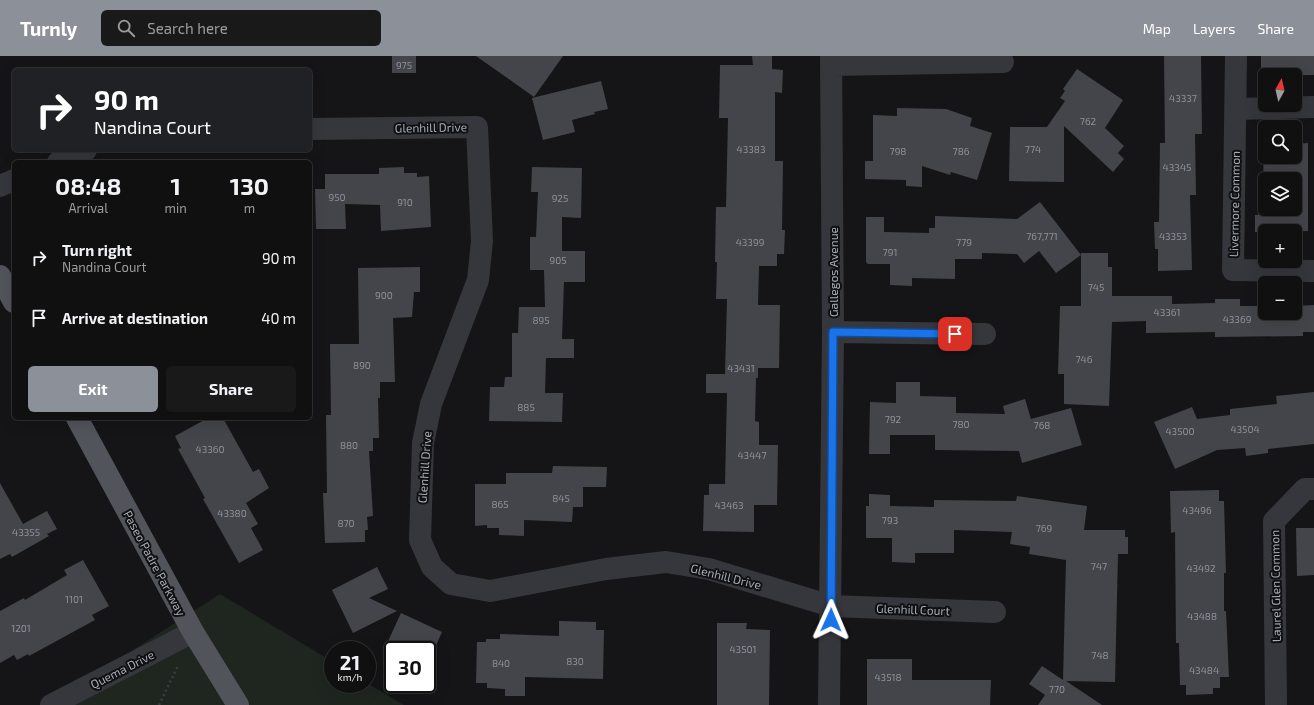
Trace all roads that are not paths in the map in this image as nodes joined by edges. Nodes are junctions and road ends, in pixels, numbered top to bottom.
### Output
1 (1236, 56) edge
2 (831, 61) edge
3 (1003, 62) dead end
4 (1314, 108) edge
5 (1236, 109) junction
6 (312, 129) edge
7 (81, 152) edge
8 (63, 160) edge
9 (12, 181) edge
10 (0, 186) edge
11 (1314, 271) edge
12 (0, 276) edge
13 (12, 298) edge
14 (833, 332) junction
15 (985, 334) dead end
16 (78, 420) edge
17 (1314, 488) edge
18 (831, 606) junction
19 (995, 612) dead end
20 (193, 632) junction
21 (51, 705) edge
22 (238, 705) edge
23 (829, 705) edge
24 (1276, 705) edge

1 - 5 street, Livermore Common
2 - 3 street
2 - 14 street, Gallegos Avenue
4 - 5 street
5 - 11 street, Livermore Common
6 - 18 street, Glenhill Drive
7 - 8 street
9 - 10 street
12 - 13 main road
14 - 15 street
14 - 18 street, Gallegos Avenue
16 - 20 main road, Paseo Padre Parkway
17 - 24 street, Laurel Glen Common
18 - 19 street, Glenhill Court
18 - 23 street, Gallegos Avenue
20 - 21 street, Quema Drive
20 - 22 main road, Paseo Padre Parkway

